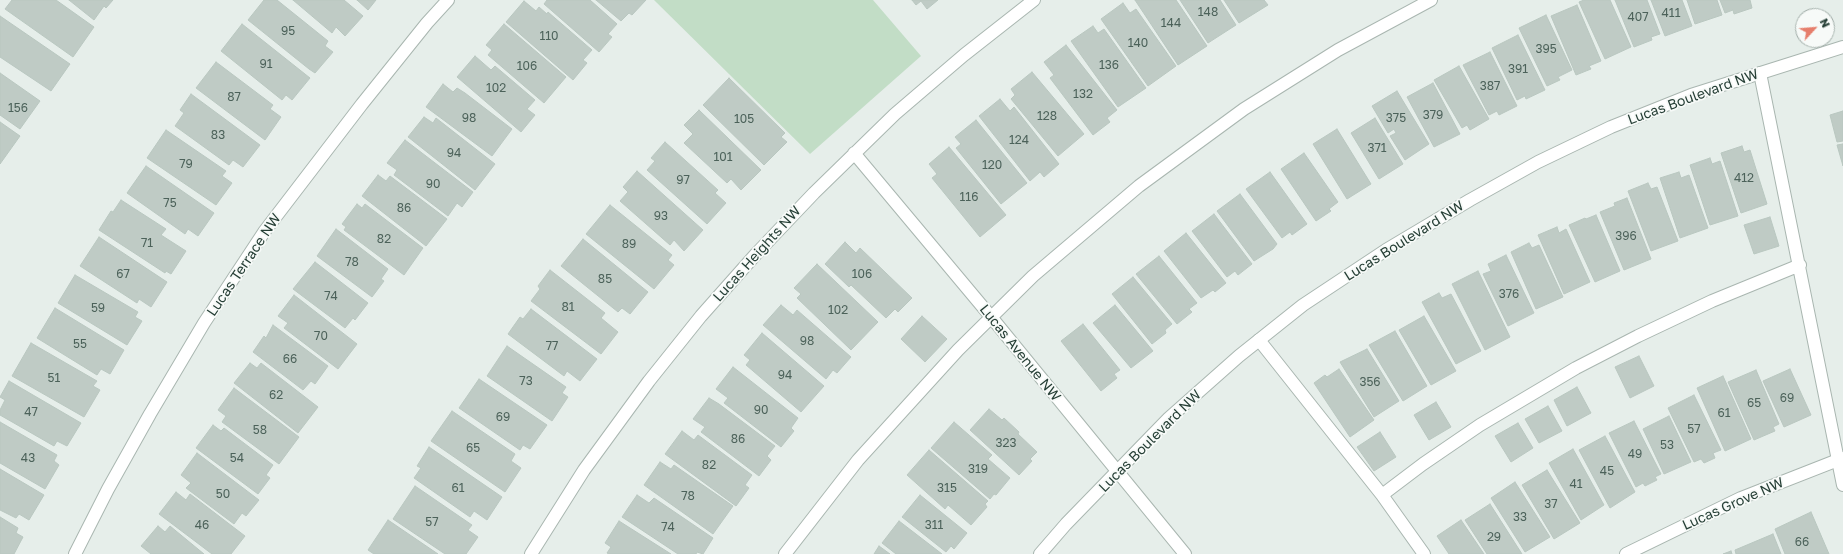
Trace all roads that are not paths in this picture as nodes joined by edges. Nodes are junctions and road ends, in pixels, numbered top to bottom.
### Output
1 (448, 0) edge
2 (1034, 0) edge
3 (1431, 0) edge
4 (1843, 47) edge
5 (1760, 73) junction
6 (854, 153) junction
7 (1800, 265) junction
8 (992, 318) junction
9 (1259, 340) junction
10 (1840, 459) edge
11 (1118, 472) junction
12 (1843, 485) edge
13 (1382, 495) junction
14 (75, 554) edge
15 (531, 554) edge
16 (785, 554) edge
17 (1040, 554) edge
18 (1185, 554) edge
19 (1424, 554) edge
20 (1626, 554) edge

1 - 14 street, Lucas Terrace NW
2 - 6 street, Lucas Heights NW
3 - 8 street
4 - 5 street, Lucas Boulevard NW
5 - 7 street
5 - 9 street, Lucas Boulevard NW
6 - 8 street, Lucas Avenue NW
6 - 15 street, Lucas Heights NW
7 - 10 street
7 - 13 street
8 - 11 street, Lucas Avenue NW
8 - 16 street
9 - 11 street, Lucas Boulevard NW
9 - 13 street
10 - 12 street
10 - 20 street, Lucas Grove NW
11 - 17 street, Lucas Boulevard NW
11 - 18 street, Lucas Avenue NW
13 - 19 street

